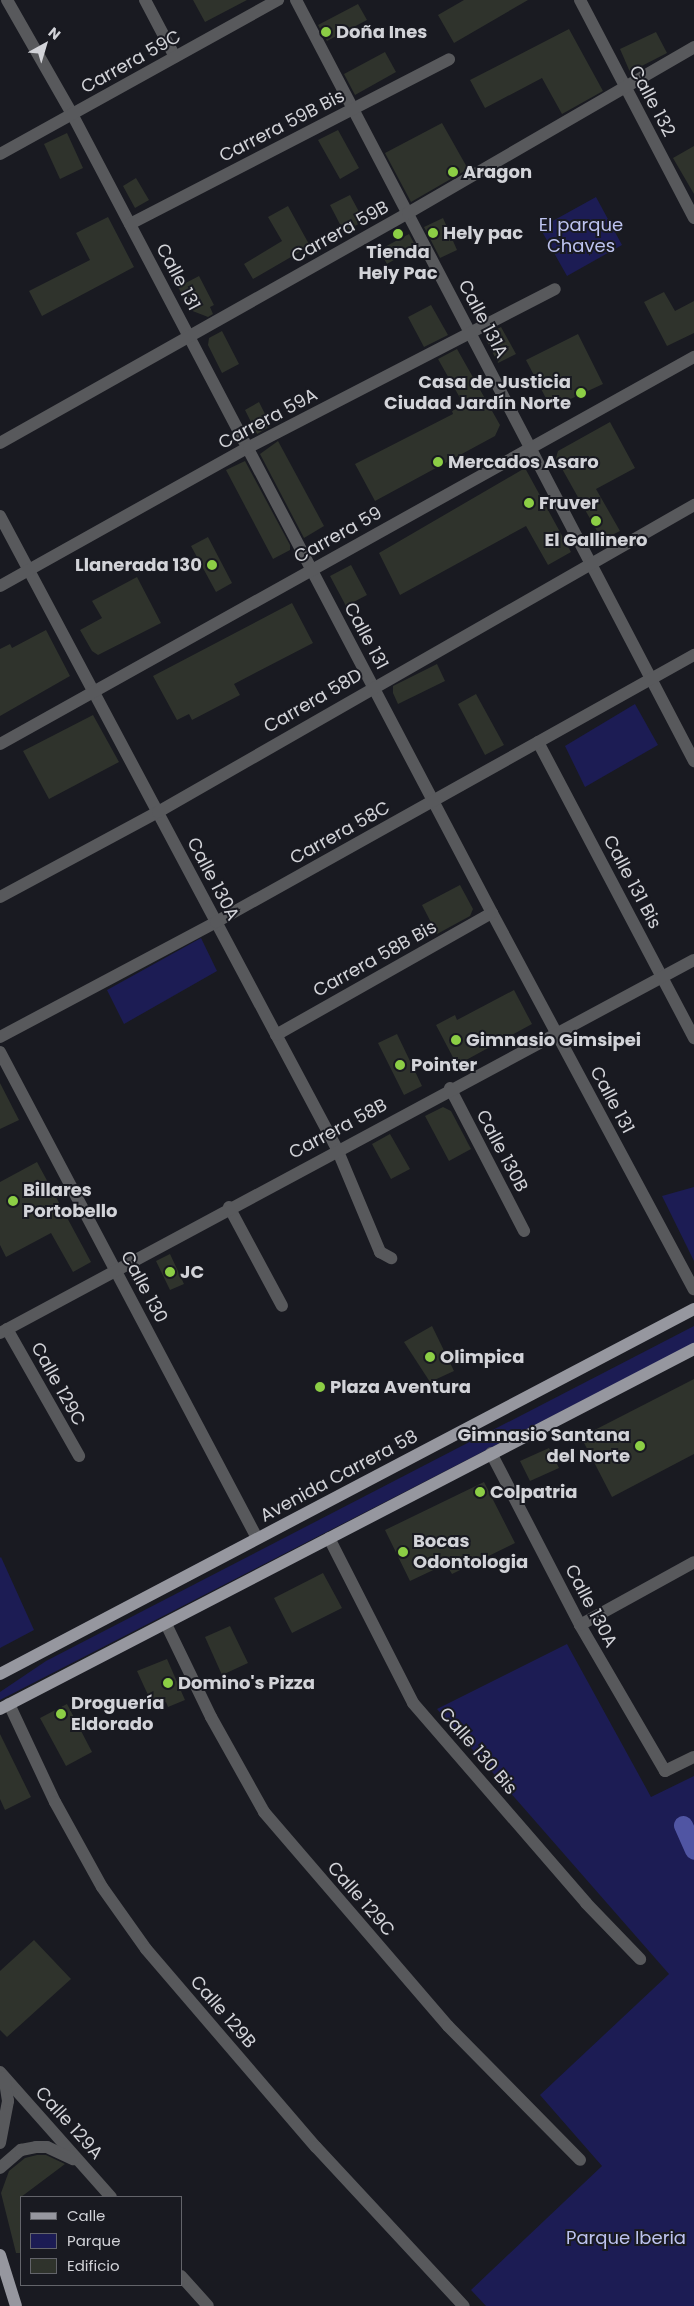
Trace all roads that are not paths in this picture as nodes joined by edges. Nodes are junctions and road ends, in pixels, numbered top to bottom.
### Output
1 (7, 0) edge
2 (145, 0) edge
3 (278, 0) edge
4 (296, 0) edge
5 (580, 0) edge
6 (694, 47) edge
7 (175, 57) junction
8 (449, 58) dead end
9 (625, 86) junction
10 (353, 108) junction
11 (72, 114) junction
12 (0, 154) edge
13 (693, 212) edge
14 (408, 213) junction
15 (130, 224) junction
16 (556, 289) dead end
17 (471, 333) junction
18 (190, 336) junction
19 (694, 357) edge
20 (0, 443) edge
21 (531, 447) junction
22 (249, 448) junction
23 (694, 505) edge
24 (0, 516) edge
25 (591, 563) junction
26 (29, 570) junction
27 (311, 570) junction
28 (0, 586) edge
29 (694, 655) edge
30 (651, 679) junction
31 (373, 687) junction
32 (94, 692) junction
33 (538, 742) junction
34 (0, 744) edge
35 (694, 761) edge
36 (434, 800) junction
37 (158, 812) junction
38 (0, 898) edge
39 (492, 913) junction
40 (216, 922) junction
41 (694, 960) edge
42 (662, 977) junction
43 (555, 1032) junction
44 (276, 1035) junction
45 (0, 1037) edge
46 (694, 1038) edge
47 (0, 1052) edge
48 (450, 1088) junction
49 (337, 1149) junction
50 (229, 1208) junction
51 (524, 1231) dead end
52 (391, 1258) dead end
53 (115, 1269) junction
54 (694, 1289) edge
55 (282, 1306) dead end
56 (694, 1309) edge
57 (4, 1331) edge
58 (694, 1349) edge
59 (491, 1454) junction
60 (79, 1456) dead end
61 (257, 1538) junction
62 (329, 1538) junction
63 (694, 1562) edge
64 (166, 1624) junction
65 (580, 1625) junction
66 (0, 1674) edge
67 (4, 1706) edge
68 (694, 1757) edge
69 (640, 1959) dead end
70 (2, 2074) edge
71 (0, 2143) edge
72 (580, 2160) dead end
73 (84, 2166) junction
74 (0, 2168) edge
75 (110, 2196) edge
76 (0, 2255) edge
77 (182, 2277) edge
78 (16, 2306) edge
79 (208, 2306) edge
80 (464, 2306) edge

1 - 11 street, Calle 131
2 - 7 street
3 - 7 street, Carrera 59C
4 - 10 street, Calle 131A
5 - 9 street, Calle 132
6 - 9 street, Carrera 59B
7 - 11 street, Carrera 59C
8 - 10 street, Carrera 59B Bis
9 - 13 street, Calle 132
9 - 14 street, Carrera 59B
10 - 14 street, Calle 131A
10 - 15 street, Carrera 59B Bis
11 - 12 street, Carrera 59C
11 - 15 street, Calle 131
14 - 17 street, Calle 131A
14 - 18 street, Carrera 59B
15 - 18 street, Calle 131
16 - 17 street, Carrera 59A
17 - 21 street, Calle 131A
17 - 22 street, Carrera 59A
18 - 20 street, Carrera 59B
18 - 22 street, Calle 131
19 - 21 street, Carrera 59
21 - 25 street, Calle 131A
21 - 27 street, Carrera 59
22 - 26 street, Carrera 59A
22 - 27 street, Calle 131
23 - 25 street, Carrera 58D
24 - 26 street, Calle 130A
25 - 30 street, Calle 131A
25 - 31 street, Carrera 58D
26 - 28 street, Carrera 59A
26 - 32 street, Calle 130A
27 - 31 street, Calle 131
27 - 32 street, Carrera 59
29 - 30 street, Carrera 58C
30 - 33 street, Carrera 58C
30 - 35 street, Calle 131A
31 - 36 street, Calle 131
31 - 37 street, Carrera 58D
32 - 34 street, Carrera 59
32 - 37 street, Calle 130A
33 - 36 street, Carrera 58C
33 - 42 street, Calle 131 Bis
36 - 39 street, Calle 131
36 - 40 street, Carrera 58C
37 - 38 street, Carrera 58D
37 - 40 street, Calle 130A
39 - 43 street, Calle 131
39 - 44 street, Carrera 58B Bis
40 - 44 street, Calle 130A
40 - 45 street, Carrera 58C
41 - 42 street, Carrera 58B
42 - 43 street, Carrera 58B
42 - 46 street, Calle 131 Bis
43 - 48 street, Carrera 58B
43 - 54 street, Calle 131
44 - 49 street, Calle 130A
47 - 53 street, Calle 130
48 - 49 street, Carrera 58B
48 - 51 street, Calle 130B
49 - 50 street, Carrera 58B
49 - 52 street, Calle 130A
50 - 53 street, Carrera 58B
50 - 55 street
53 - 57 street, Carrera 58B
53 - 61 street, Calle 130
56 - 61 main road, Avenida Carrera 58
57 - 60 street, Calle 129C
58 - 59 main road
59 - 62 main road
59 - 65 street, Calle 130A
61 - 66 main road, Avenida Carrera 58
62 - 64 main road
62 - 69 street, Calle 130 Bis
63 - 65 street
64 - 67 main road
64 - 72 street, Calle 129C
65 - 68 street, Calle 130A
67 - 80 street, Calle 129B
70 - 71 street
70 - 73 street, Calle 129A
73 - 74 street
73 - 75 street, Calle 129A
76 - 78 main road
77 - 79 street

